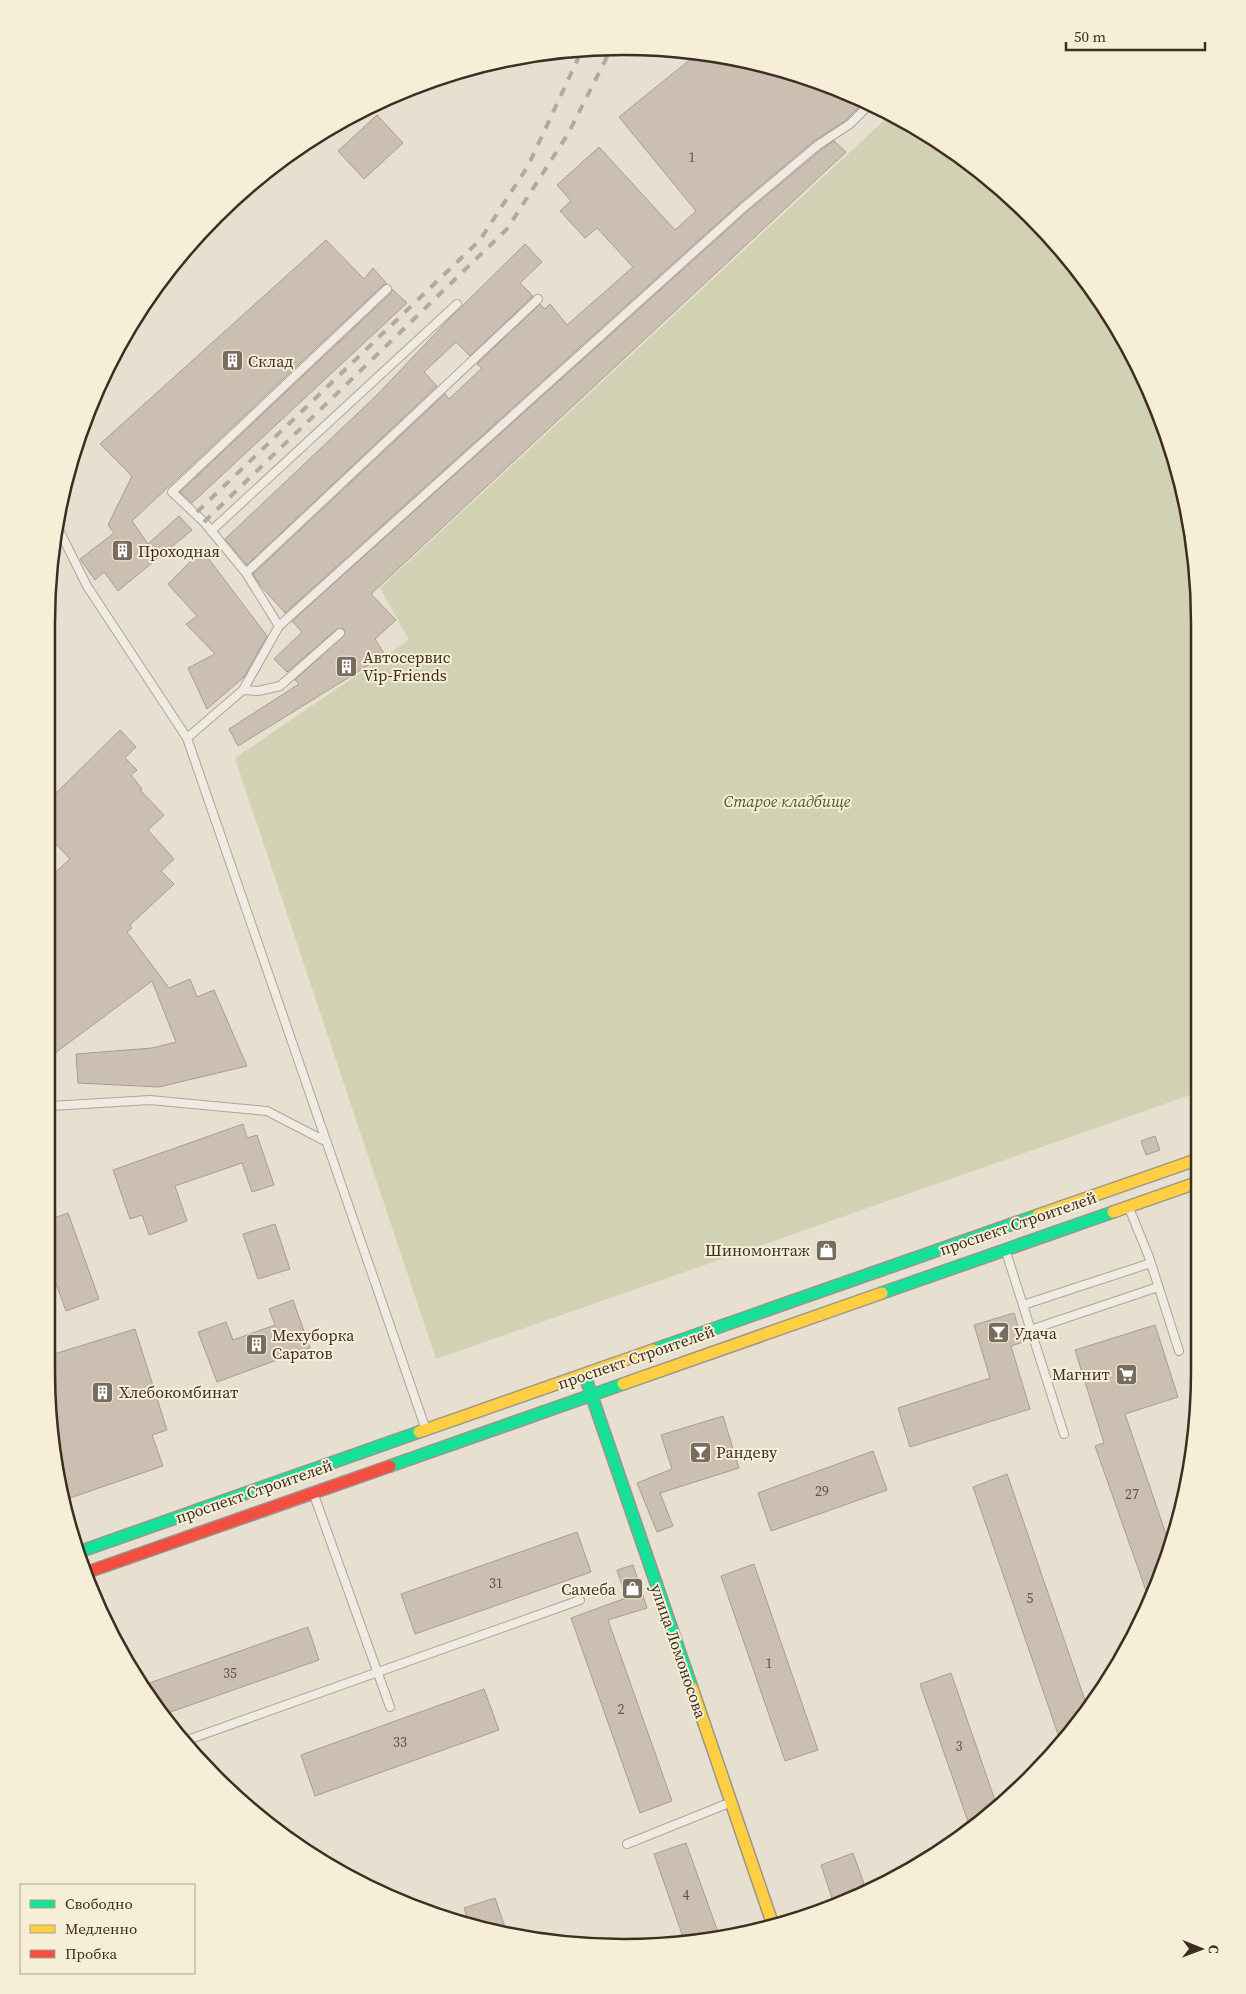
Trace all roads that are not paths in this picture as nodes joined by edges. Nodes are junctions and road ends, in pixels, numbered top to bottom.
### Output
1 (864, 110) edge
2 (387, 289) dead end
3 (538, 299) dead end
4 (457, 304) dead end
5 (211, 531) junction
6 (62, 538) edge
7 (246, 574) junction
8 (279, 626) junction
9 (340, 633) dead end
10 (243, 690) junction
11 (187, 738) junction
12 (55, 1106) edge
13 (327, 1142) junction
14 (1191, 1162) edge
15 (1191, 1185) edge
16 (1128, 1207) junction
17 (1006, 1250) junction
18 (1151, 1264) junction
19 (1158, 1288) junction
20 (1023, 1305) junction
21 (1030, 1330) junction
22 (1179, 1351) dead end
23 (584, 1375) junction
24 (591, 1396) junction
25 (1064, 1434) dead end
26 (430, 1440) junction
27 (314, 1493) junction
28 (84, 1550) edge
29 (91, 1571) edge
30 (580, 1600) dead end
31 (377, 1672) junction
32 (390, 1707) dead end
33 (190, 1739) edge
34 (731, 1802) junction
35 (627, 1844) dead end
36 (771, 1920) edge

1 - 8 lane
2 - 5 lane
3 - 7 lane
4 - 5 lane
5 - 7 lane
6 - 11 lane
7 - 8 lane
8 - 10 lane
9 - 10 lane
10 - 11 lane
11 - 13 lane
12 - 13 lane
13 - 26 lane
14 - 23 main road, проспект Строителей
15 - 16 main road, проспект Строителей
16 - 17 main road, проспект Строителей
16 - 18 lane
17 - 20 lane
17 - 24 main road, проспект Строителей
18 - 19 lane
18 - 20 lane
19 - 21 lane
19 - 22 lane
20 - 21 lane
21 - 25 lane
23 - 24 main road, улица Ломоносова
23 - 26 main road, проспект Строителей
24 - 26 main road, проспект Строителей
24 - 34 main road, улица Ломоносова
26 - 27 main road, проспект Строителей
26 - 28 main road, проспект Строителей
27 - 29 main road, проспект Строителей
27 - 31 lane
30 - 31 lane
31 - 32 lane
31 - 33 lane
34 - 35 lane
34 - 36 main road, улица Ломоносова

